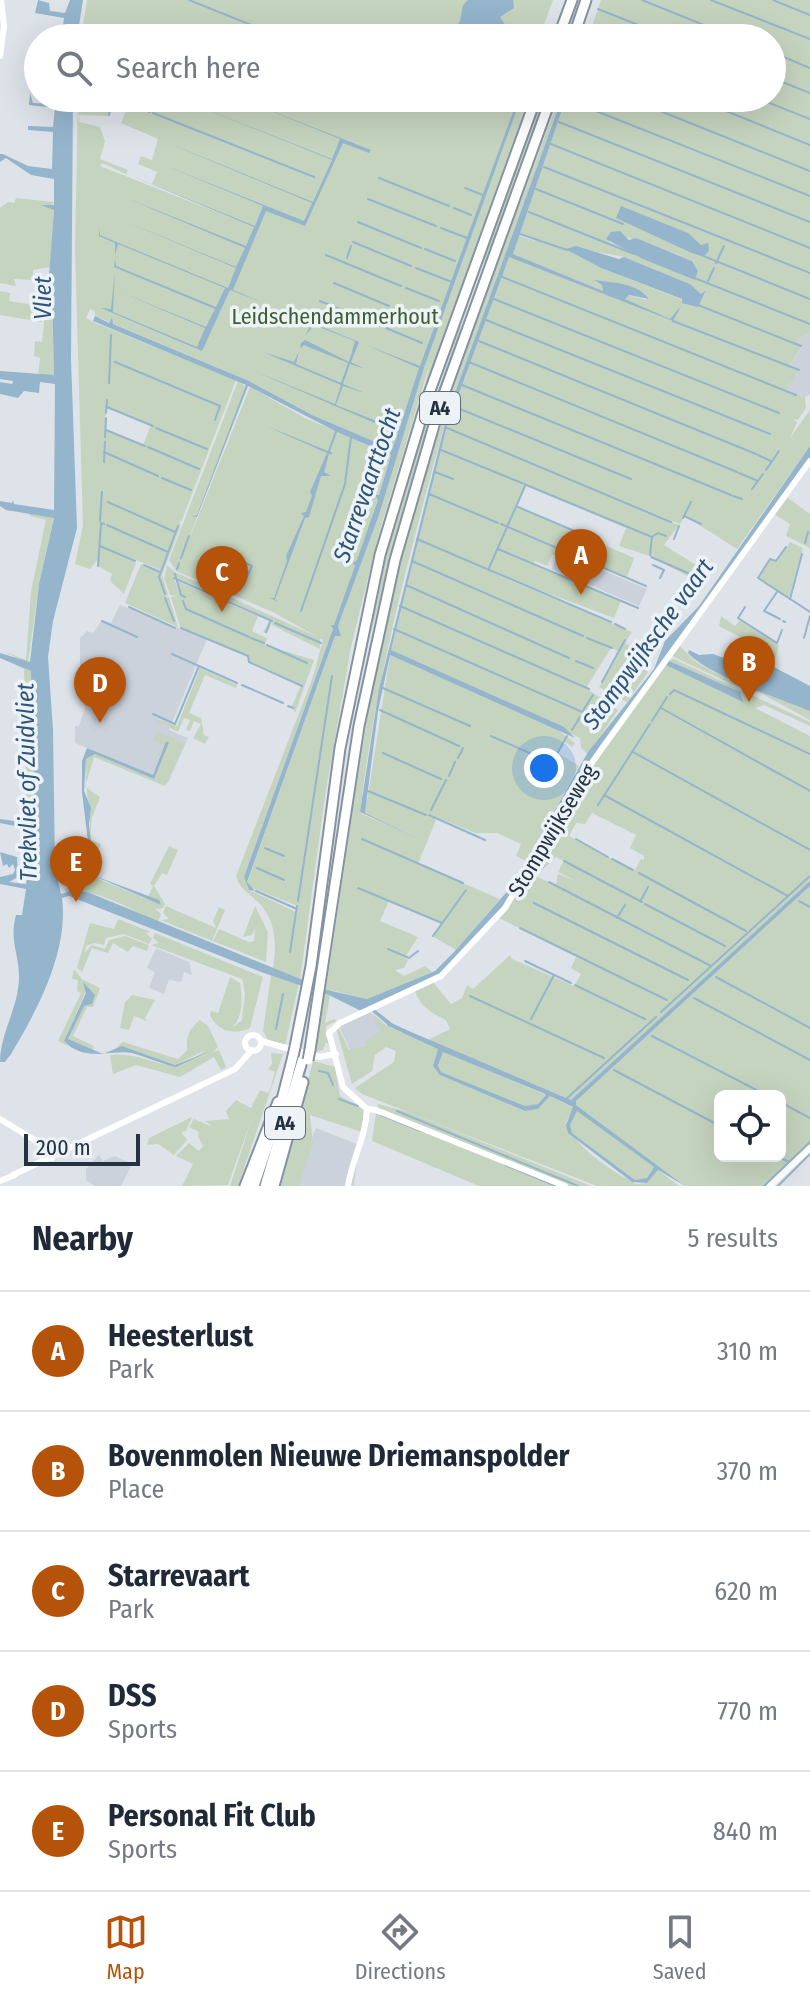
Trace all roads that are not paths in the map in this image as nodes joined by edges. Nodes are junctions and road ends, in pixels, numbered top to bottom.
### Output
1 (1, 0) edge
2 (572, 0) edge
3 (586, 0) edge
4 (563, 24) edge
5 (578, 24) edge
6 (0, 56) edge
7 (531, 112) edge
8 (546, 112) edge
9 (810, 461) edge
10 (304, 1054) junction
11 (334, 1055) junction
12 (285, 1089) junction
13 (367, 1109) junction
14 (0, 1119) edge
15 (810, 1148) edge
16 (48, 1158) junction
17 (0, 1181) edge
18 (245, 1186) edge
19 (254, 1186) edge
20 (265, 1186) edge
21 (274, 1186) edge
22 (348, 1186) edge
23 (565, 1186) edge
24 (770, 1186) edge

1 - 6 street
2 - 4 highway
3 - 5 highway
7 - 10 highway, A4
8 - 10 highway, A4
9 - 11 street, Stompwijkseweg
10 - 11 street
10 - 12 highway, A4
10 - 16 street
10 - 20 highway, A4
10 - 21 highway, A4
11 - 13 street, Stompwijkseweg
12 - 18 highway, A4
12 - 19 highway, A4
13 - 22 street
13 - 23 street
14 - 16 street
15 - 24 street
16 - 17 street

